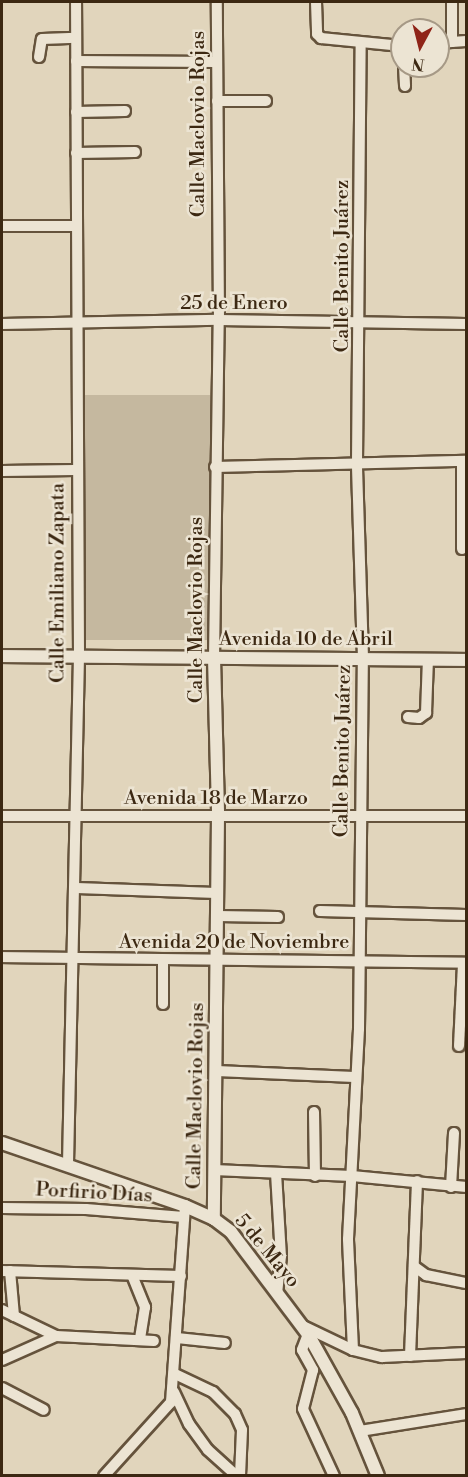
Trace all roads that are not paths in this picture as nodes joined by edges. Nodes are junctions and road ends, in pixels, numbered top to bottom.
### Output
1 (76, 2) edge
2 (217, 2) edge
3 (316, 2) edge
4 (452, 2) edge
5 (76, 38) junction
6 (466, 41) edge
7 (452, 42) joint
8 (361, 45) junction
9 (390, 46) edge
10 (39, 57) dead end
11 (76, 61) junction
12 (216, 62) junction
13 (405, 78) edge
14 (405, 86) dead end
15 (217, 101) junction
16 (267, 101) dead end
17 (125, 111) dead end
18 (76, 112) junction
19 (135, 152) dead end
20 (76, 153) junction
21 (2, 226) edge
22 (76, 226) junction
23 (219, 320) junction
24 (360, 321) junction
25 (78, 322) junction
26 (2, 324) edge
27 (466, 324) edge
28 (464, 461) edge
29 (357, 462) junction
30 (215, 467) junction
31 (75, 470) junction
32 (2, 471) edge
33 (462, 549) dead end
34 (79, 655) junction
35 (2, 656) edge
36 (214, 658) junction
37 (363, 658) junction
38 (428, 659) junction
39 (466, 660) edge
40 (408, 717) dead end
41 (2, 816) edge
42 (76, 816) junction
43 (218, 816) junction
44 (466, 816) edge
45 (359, 817) junction
46 (75, 888) junction
47 (218, 893) junction
48 (320, 911) dead end
49 (359, 913) junction
50 (466, 915) edge
51 (218, 916) junction
52 (278, 917) dead end
53 (2, 957) edge
54 (358, 959) junction
55 (163, 960) junction
56 (219, 960) junction
57 (74, 961) junction
58 (465, 963) edge
59 (163, 1004) dead end
60 (459, 1046) dead end
61 (216, 1071) junction
62 (355, 1077) junction
63 (314, 1112) dead end
64 (454, 1133) dead end
65 (2, 1143) edge
66 (68, 1164) junction
67 (214, 1170) junction
68 (276, 1173) junction
69 (315, 1176) junction
70 (352, 1176) junction
71 (417, 1181) junction
72 (451, 1187) junction
73 (466, 1187) edge
74 (149, 1193) junction
75 (2, 1208) edge
76 (184, 1211) junction
77 (145, 1215) junction
78 (214, 1219) junction
79 (415, 1267) junction
80 (6, 1271) edge
81 (132, 1275) junction
82 (181, 1276) junction
83 (466, 1283) edge
84 (277, 1292) junction
85 (2, 1310) edge
86 (14, 1316) junction
87 (305, 1330) junction
88 (56, 1336) junction
89 (177, 1338) junction
90 (140, 1340) junction
91 (154, 1341) dead end
92 (225, 1343) dead end
93 (353, 1350) junction
94 (466, 1353) edge
95 (410, 1356) junction
96 (2, 1360) edge
97 (175, 1374) junction
98 (2, 1388) edge
99 (174, 1392) junction
100 (44, 1410) dead end
101 (466, 1414) edge
102 (360, 1431) junction
103 (104, 1476) edge
104 (239, 1476) edge
105 (334, 1476) edge
106 (378, 1476) edge

1 - 5 street, Calle Emiliano Zapata
2 - 12 street, Calle Maclovio Rojas
3 - 8 street
4 - 7 street
5 - 10 street
5 - 11 street, Calle Emiliano Zapata
6 - 7 street
8 - 9 street
8 - 24 street, Calle Benito Juárez
11 - 12 street
11 - 18 street, Calle Emiliano Zapata
12 - 15 street, Calle Maclovio Rojas
13 - 14 street
15 - 16 street
15 - 23 street, Calle Maclovio Rojas
17 - 18 street
18 - 20 street, Calle Emiliano Zapata
19 - 20 street
20 - 22 street, Calle Emiliano Zapata
21 - 22 street
22 - 25 street, Calle Emiliano Zapata
23 - 24 street, 25 de Enero
23 - 25 street, 25 de Enero
23 - 30 street, Calle Maclovio Rojas
24 - 27 street, 25 de Enero
24 - 29 street, Calle Benito Juárez
25 - 26 street, 25 de Enero
25 - 31 street, Calle Emiliano Zapata
28 - 29 street
28 - 33 street
29 - 30 street
29 - 37 street, Calle Benito Juárez
30 - 36 street, Calle Maclovio Rojas
31 - 32 street
31 - 34 street, Calle Emiliano Zapata
34 - 35 street, Avenida 10 de Abril
34 - 36 street, Avenida 10 de Abril
34 - 42 street, Calle Emiliano Zapata
36 - 37 street, Avenida 10 de Abril
36 - 43 street, Calle Maclovio Rojas
37 - 38 street, Avenida 10 de Abril
37 - 45 street, Calle Benito Juárez
38 - 39 street, Avenida 10 de Abril
38 - 40 street
41 - 42 street, Avenida 18 de Marzo
42 - 43 street, Avenida 18 de Marzo
42 - 46 street, Calle Emiliano Zapata
43 - 45 street, Avenida 18 de Marzo
43 - 47 street, Calle Maclovio Rojas
44 - 45 street, Avenida 18 de Marzo
45 - 49 street, Calle Benito Juárez
46 - 47 street
46 - 57 street, Calle Emiliano Zapata
47 - 51 street, Calle Maclovio Rojas
48 - 49 street
49 - 50 street
49 - 54 street, Calle Benito Juárez
51 - 52 street
51 - 56 street, Calle Maclovio Rojas
53 - 57 street, Avenida 20 de Noviembre
54 - 56 street, Avenida 20 de Noviembre
54 - 58 street, Avenida 20 de Noviembre
54 - 62 street, Calle Benito Juárez
55 - 56 street, Avenida 20 de Noviembre
55 - 57 street, Avenida 20 de Noviembre
55 - 59 street
56 - 61 street, Calle Maclovio Rojas
57 - 66 street, Calle Emiliano Zapata
58 - 60 street
61 - 62 street
61 - 67 street, Calle Maclovio Rojas
62 - 70 street, Calle Benito Juárez
63 - 69 street
64 - 72 street
65 - 66 street, 5 de Mayo
66 - 74 street, 5 de Mayo
67 - 68 street
67 - 78 street, Calle Maclovio Rojas
68 - 69 street
68 - 84 street
69 - 70 street
70 - 71 street
70 - 93 street, Calle Benito Juárez
71 - 72 street
71 - 79 street
72 - 73 street
74 - 76 street, 5 de Mayo
74 - 77 street
75 - 77 street, Porfirio Días
76 - 77 street, Porfirio Días
76 - 78 street, 5 de Mayo
76 - 82 street
78 - 84 street, 5 de Mayo
79 - 83 street
79 - 95 street
80 - 81 street
80 - 86 street
81 - 82 street
81 - 90 street
82 - 89 street
84 - 87 street, 5 de Mayo
85 - 86 street
86 - 88 street
87 - 93 street
87 - 102 street, 5 de Mayo
87 - 105 street
88 - 90 street
88 - 96 street
89 - 92 street
89 - 97 street
90 - 91 street
93 - 95 street
94 - 95 street
97 - 99 street
97 - 104 street
98 - 100 street
99 - 103 street
99 - 104 street
101 - 102 street
102 - 106 street, 5 de Mayo

